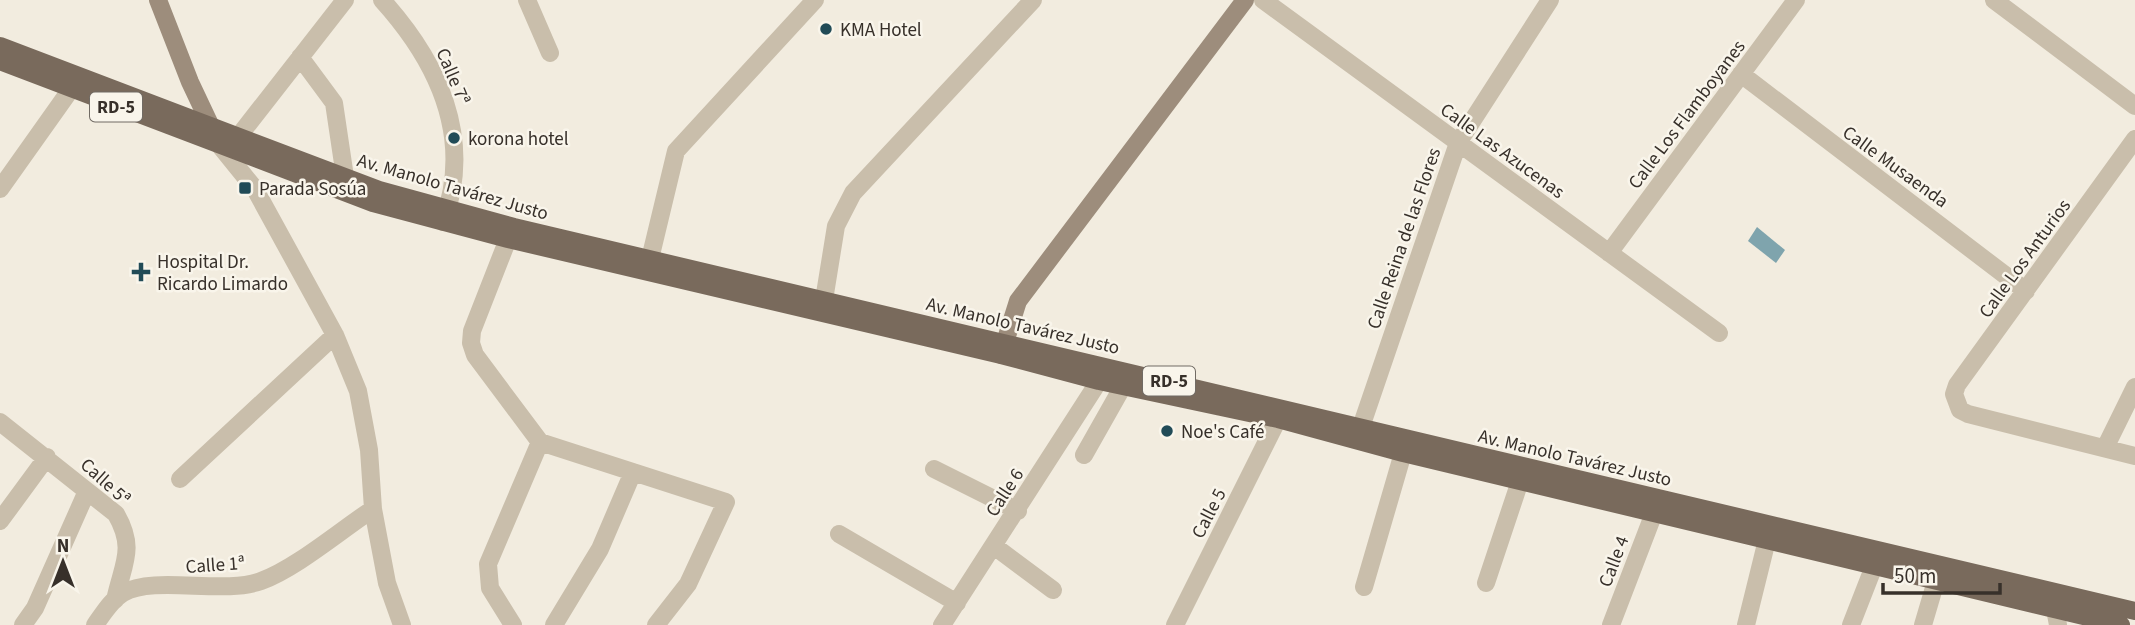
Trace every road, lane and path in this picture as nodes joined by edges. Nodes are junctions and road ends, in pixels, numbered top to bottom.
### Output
1 (158, 0) edge
2 (345, 0) edge
3 (382, 0) edge
4 (527, 0) edge
5 (816, 0) edge
6 (1033, 0) edge
7 (1245, 0) edge
8 (1263, 0) edge
9 (1550, 0) edge
10 (1796, 0) edge
11 (1994, 0) edge
12 (0, 46) edge
13 (550, 53) dead end
14 (300, 57) junction
15 (0, 61) edge
16 (1741, 74) junction
17 (74, 83) junction
18 (96, 92) junction
19 (2135, 106) edge
20 (211, 127) junction
21 (2135, 139) edge
22 (1458, 143) junction
23 (230, 145) junction
24 (345, 177) junction
25 (0, 189) edge
26 (446, 215) junction
27 (508, 239) junction
28 (1609, 253) junction
29 (650, 259) junction
30 (2026, 291) junction
31 (824, 300) junction
32 (1719, 333) dead end
33 (335, 335) junction
34 (1003, 348) junction
35 (1099, 381) junction
36 (1123, 386) junction
37 (2135, 387) edge
38 (1279, 419) junction
39 (0, 422) edge
40 (1361, 427) junction
41 (540, 442) junction
42 (2105, 448) junction
43 (1403, 453) junction
44 (1084, 455) dead end
45 (2135, 456) edge
46 (47, 457) junction
47 (934, 469) dead end
48 (633, 472) junction
49 (180, 479) dead end
50 (1520, 481) junction
51 (87, 491) junction
52 (373, 509) junction
53 (1018, 511) junction
54 (1654, 513) junction
55 (0, 521) edge
56 (839, 534) dead end
57 (1767, 540) junction
58 (995, 546) junction
59 (1874, 566) junction
60 (1936, 581) junction
61 (1486, 583) dead end
62 (1364, 587) dead end
63 (1053, 590) dead end
64 (115, 600) junction
65 (957, 603) junction
66 (2135, 611) edge
67 (2057, 617) edge
68 (23, 625) edge
69 (95, 625) edge
70 (402, 625) edge
71 (513, 625) edge
72 (554, 625) edge
73 (656, 625) edge
74 (942, 625) edge
75 (1175, 625) edge
76 (1611, 625) edge
77 (1746, 625) edge
78 (1851, 625) edge
79 (1923, 625) edge
80 (2121, 625) edge

1 - 20 street
2 - 14 street
3 - 26 street, Calle 7ª
4 - 13 street
5 - 29 street
6 - 31 street
7 - 34 street
8 - 22 street, Calle Las Azucenas
9 - 22 street, Calle Reina de las Flores
10 - 16 street, Calle Los Flamboyanes
11 - 19 street
12 - 17 main road, Av. Manolo Tavárez Justo / RD-5
14 - 23 street
14 - 24 street
15 - 17 main road, Av. Manolo Tavárez Justo / RD-5
16 - 28 street, Calle Los Flamboyanes
16 - 30 street, Calle Musaenda
17 - 18 main road, Av. Manolo Tavárez Justo / RD-5
17 - 25 street
18 - 20 main road, Av. Manolo Tavárez Justo / RD-5
18 - 23 main road, Av. Manolo Tavárez Justo / RD-5
20 - 23 main road, Av. Manolo Tavárez Justo / RD-5
21 - 30 street, Calle Los Anturios
22 - 28 street, Calle Las Azucenas
22 - 40 street, Calle Reina de las Flores
23 - 24 main road, Av. Manolo Tavárez Justo / RD-5
23 - 26 main road, Av. Manolo Tavárez Justo / RD-5
23 - 33 street
24 - 26 main road, Av. Manolo Tavárez Justo / RD-5
26 - 27 main road, Av. Manolo Tavárez Justo / RD-5
26 - 29 main road, Av. Manolo Tavárez Justo / RD-5
27 - 34 main road, Av. Manolo Tavárez Justo / RD-5
27 - 41 street
28 - 32 street, Calle Las Azucenas
29 - 31 main road, Av. Manolo Tavárez Justo / RD-5
30 - 42 street, Calle Los Anturios
31 - 34 main road, Av. Manolo Tavárez Justo / RD-5
33 - 49 street
33 - 52 street
34 - 35 main road, Av. Manolo Tavárez Justo / RD-5
34 - 40 main road, Av. Manolo Tavárez Justo / RD-5
35 - 36 main road, Av. Manolo Tavárez Justo / RD-5
35 - 53 street, Calle 6
36 - 38 main road, Av. Manolo Tavárez Justo / RD-5
36 - 44 street
37 - 42 street
38 - 43 main road, Av. Manolo Tavárez Justo / RD-5
38 - 75 street, Calle 5
39 - 46 street, Calle 5ª
40 - 66 main road, Av. Manolo Tavárez Justo / RD-5
41 - 48 street
41 - 71 street
42 - 45 street
43 - 50 main road, Av. Manolo Tavárez Justo / RD-5
43 - 62 street
46 - 51 street, Calle 5ª
46 - 55 street
47 - 53 street
48 - 72 street
48 - 73 street
50 - 54 main road, Av. Manolo Tavárez Justo / RD-5
50 - 61 street
51 - 64 street, Calle 5ª
51 - 68 street
52 - 64 street, Calle 1ª
52 - 70 street
53 - 58 street, Calle 6
54 - 57 main road, Av. Manolo Tavárez Justo / RD-5
54 - 76 street, Calle 4
56 - 65 street
57 - 59 main road, Av. Manolo Tavárez Justo / RD-5
57 - 77 street
58 - 63 street
58 - 65 street, Calle 6
59 - 60 main road, Av. Manolo Tavárez Justo / RD-5
59 - 78 street
60 - 67 main road, Av. Manolo Tavárez Justo / RD-5
60 - 79 street
64 - 69 street, Calle 1ª
65 - 74 street, Calle 6
67 - 80 main road, Av. Manolo Tavárez Justo / RD-5

